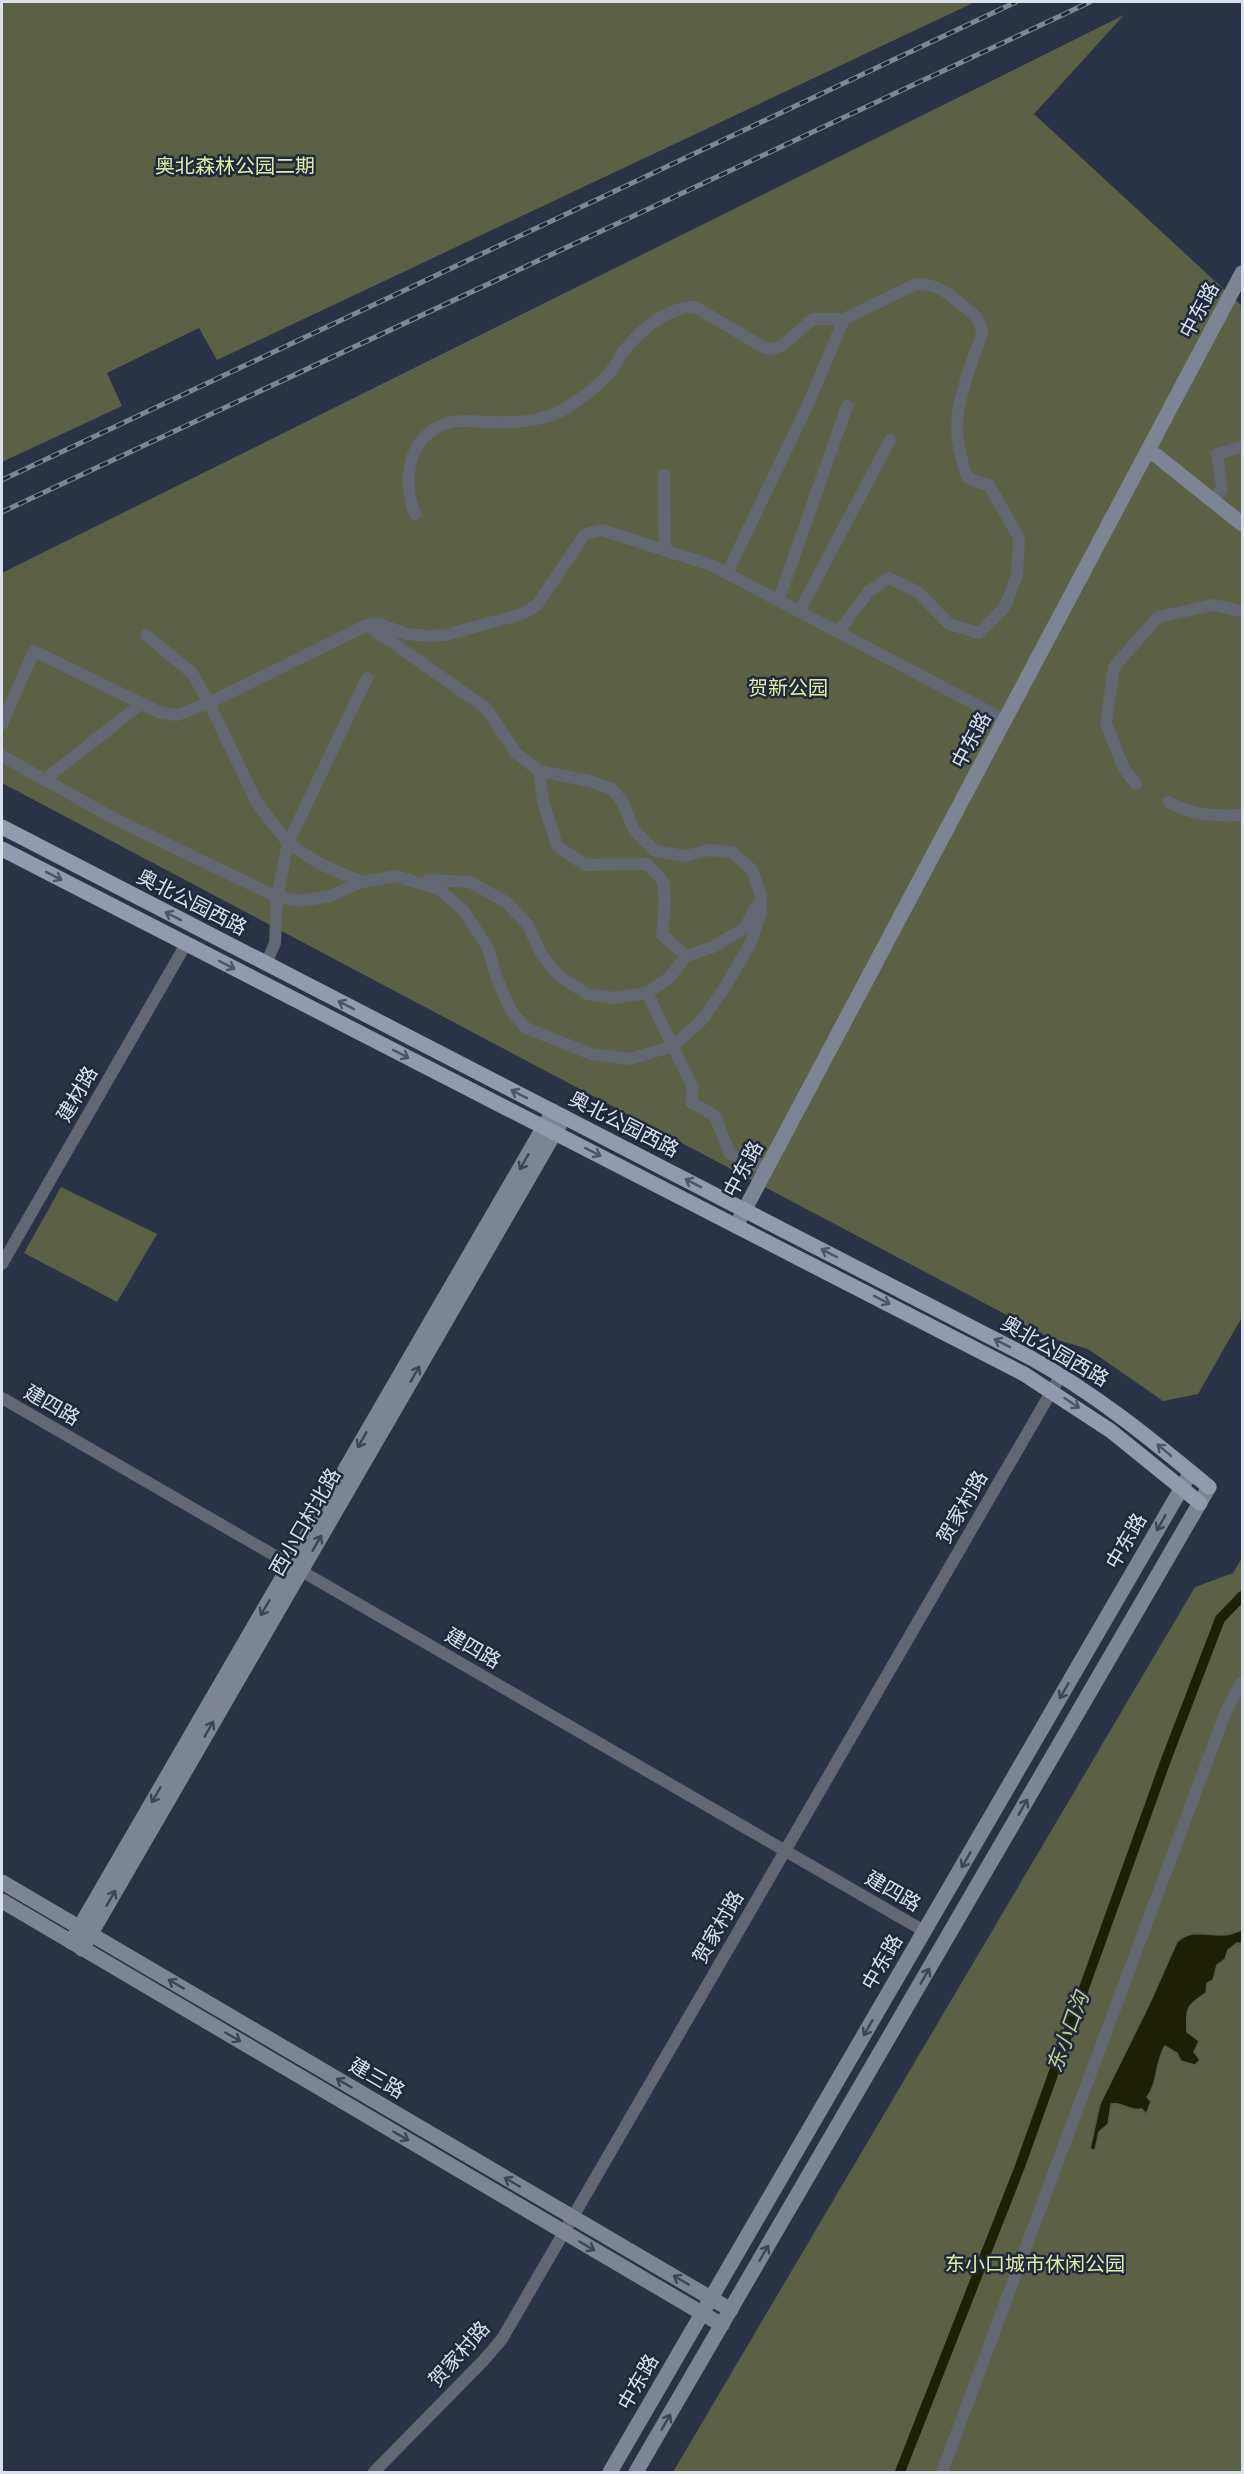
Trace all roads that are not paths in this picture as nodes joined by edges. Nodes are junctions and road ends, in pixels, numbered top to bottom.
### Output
1 (1242, 273) edge
2 (844, 319) junction
3 (847, 406) dead end
4 (890, 440) dead end
5 (1242, 447) edge
6 (1148, 451) junction
7 (664, 475) dead end
8 (1212, 500) junction
9 (415, 514) dead end
10 (1242, 524) edge
11 (665, 549) junction
12 (727, 573) junction
13 (779, 599) junction
14 (800, 610) junction
15 (1242, 611) edge
16 (367, 625) junction
17 (839, 631) junction
18 (146, 635) dead end
19 (368, 678) dead end
20 (209, 703) junction
21 (141, 704) junction
22 (1005, 720) junction
23 (2, 724) edge
24 (2, 756) edge
25 (539, 771) junction
26 (44, 780) junction
27 (1136, 784) dead end
28 (1169, 802) dead end
29 (1242, 815) edge
30 (2, 827) edge
31 (288, 843) junction
32 (2, 849) edge
33 (396, 876) junction
34 (362, 882) junction
35 (761, 896) junction
36 (277, 897) junction
37 (186, 944) junction
38 (686, 956) junction
39 (266, 964) junction
40 (647, 993) junction
41 (673, 1046) junction
42 (559, 1114) junction
43 (549, 1130) junction
44 (766, 1169) junction
45 (745, 1210) junction
46 (736, 1226) junction
47 (2, 1264) edge
48 (1061, 1375) junction
49 (1052, 1390) junction
50 (2, 1398) edge
51 (1191, 1472) junction
52 (1209, 1487) joint
53 (1182, 1488) junction
54 (1200, 1503) junction
55 (295, 1568) junction
56 (1242, 1682) edge
57 (785, 1851) junction
58 (2, 1882) edge
59 (2, 1901) edge
60 (85, 1931) junction
61 (924, 1931) junction
62 (76, 1946) junction
63 (572, 2217) junction
64 (564, 2232) junction
65 (711, 2298) junction
66 (731, 2310) junction
67 (702, 2313) junction
68 (722, 2325) junction
69 (374, 2472) edge
70 (610, 2472) edge
71 (636, 2472) edge
72 (942, 2472) edge

1 - 6 street, 中东路
2 - 9 street
2 - 12 street
2 - 17 street
3 - 13 street
4 - 14 street
5 - 8 street
6 - 8 street
6 - 22 street, 中东路
7 - 11 street
8 - 10 street
11 - 12 street
11 - 16 street
12 - 13 street
13 - 14 street
14 - 17 street
15 - 27 street
16 - 20 street
16 - 25 street
17 - 22 street
18 - 20 street
19 - 31 street
20 - 21 street
20 - 31 street
21 - 23 street
21 - 26 street
22 - 44 street, 中东路
24 - 26 street
25 - 35 street
25 - 38 street
26 - 36 street
28 - 29 street
39 -> 30 main road, 奥北公园西路
31 - 34 street
31 - 36 street
32 -> 37 main road, 奥北公园西路
33 - 34 street
33 - 40 street
33 - 41 street
34 - 36 street
35 - 38 street
35 - 41 street
36 - 39 street
37 -> 43 main road, 奥北公园西路
37 - 47 street, 建材路
38 - 40 street
42 -> 39 main road, 奥北公园西路
40 - 41 street
41 - 44 street
42 - 43 street, 西小口村北路
45 -> 42 main road, 奥北公园西路
43 -> 46 main road, 奥北公园西路
43 - 55 street, 西小口村北路
44 - 45 street, 中东路
45 - 46 street, 中东路
48 -> 45 main road, 奥北公园西路
46 -> 49 main road, 奥北公园西路
48 - 49 street, 贺家村路
51 -> 48 main road, 奥北公园西路
49 -> 53 main road, 奥北公园西路
49 - 57 street, 贺家村路
50 - 55 street, 建四路
51 - 52 main road, 奥北公园西路
51 - 53 street, 中东路
52 - 54 street
53 - 54 main road, 奥北公园西路
53 -> 61 street, 中东路
66 -> 54 street
55 - 57 street, 建四路
55 - 60 street, 西小口村北路
56 - 72 street
57 - 61 street, 建四路
57 - 63 street, 贺家村路
58 - 60 street, 建三路
59 - 62 street, 建三路
60 - 62 street, 西小口村北路
63 -> 60 street, 建三路
61 -> 65 street, 中东路
62 -> 64 street, 建三路
63 - 64 street, 贺家村路
65 -> 63 street, 建三路
64 -> 67 street, 建三路
64 - 69 street, 贺家村路
65 - 66 street, 建三路
65 - 67 street, 中东路
66 - 68 street
67 - 68 street, 建三路
67 - 70 street, 中东路
71 -> 68 street

